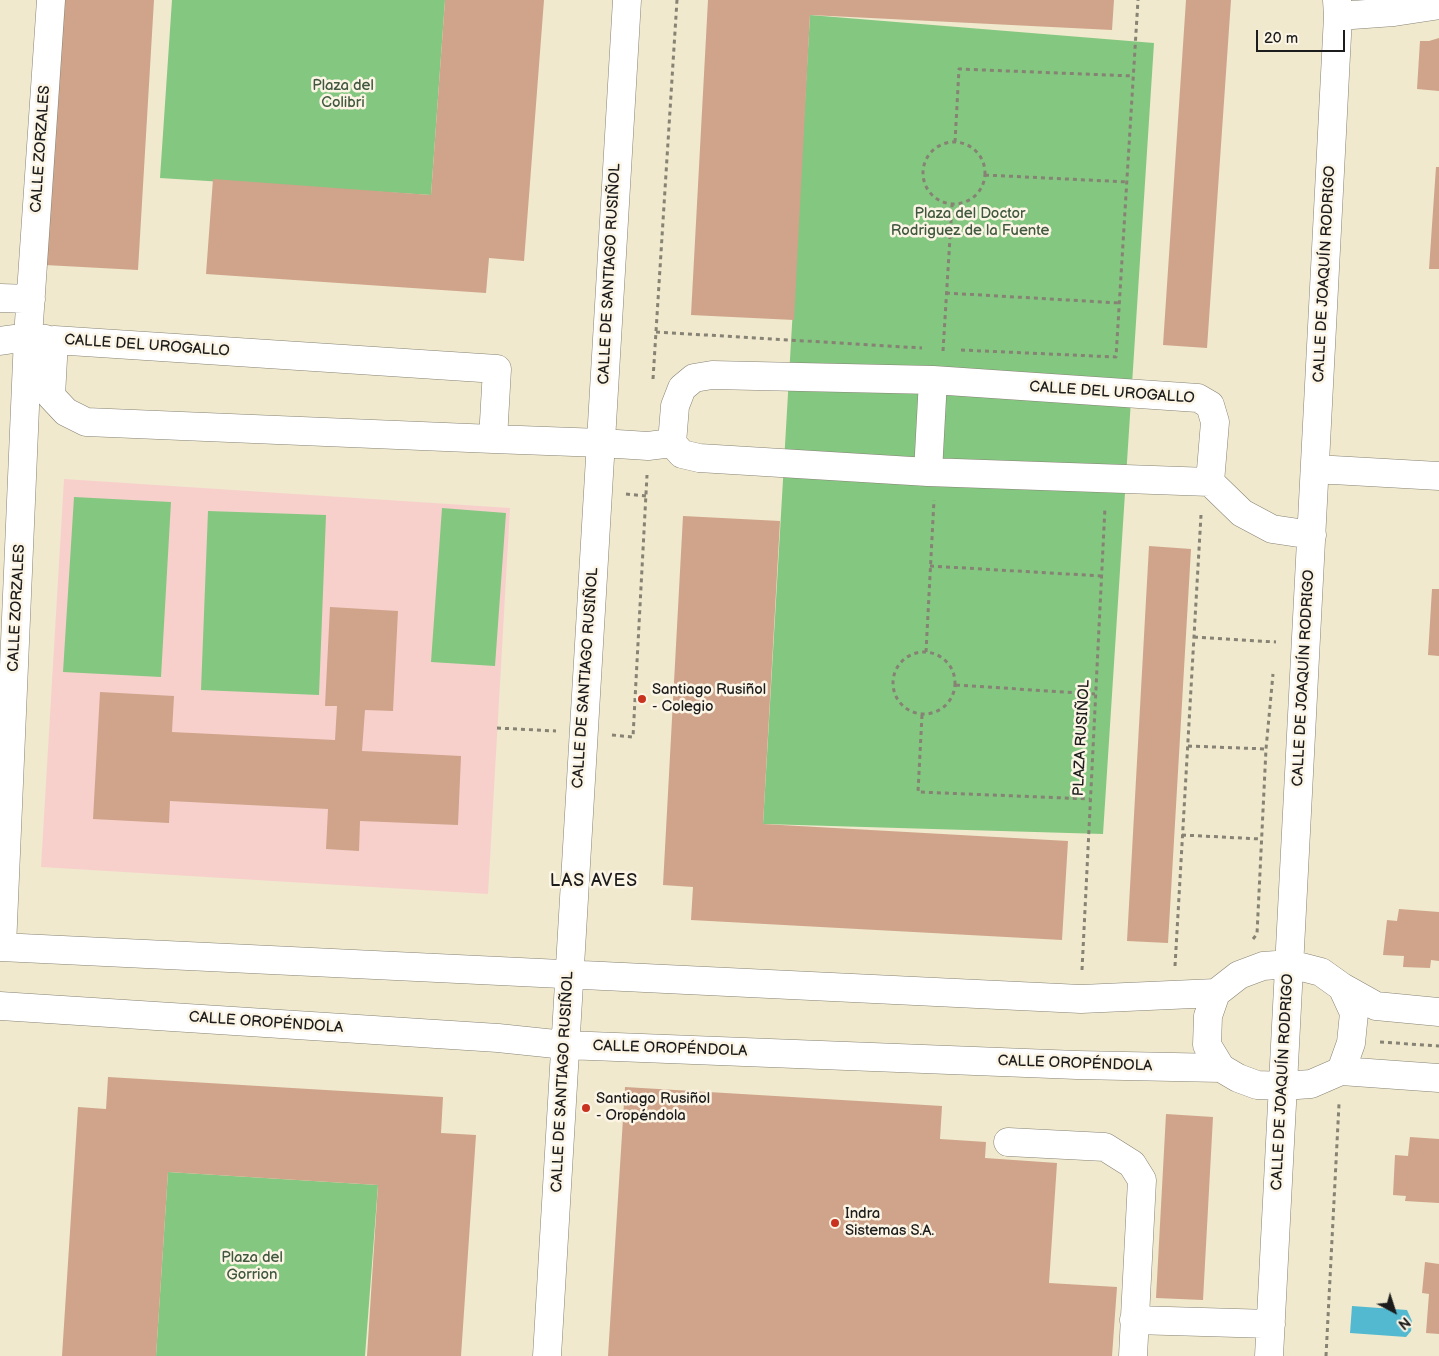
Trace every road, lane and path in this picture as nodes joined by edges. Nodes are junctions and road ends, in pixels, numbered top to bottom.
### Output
1 (51, 0) edge
2 (626, 0) edge
3 (677, 0) edge
4 (1138, 0) edge
5 (1439, 5) edge
6 (1338, 8) edge
7 (1133, 76) junction
8 (956, 142) junction
9 (985, 175) junction
10 (1128, 182) junction
11 (952, 204) junction
12 (946, 293) junction
13 (0, 298) edge
14 (31, 299) junction
15 (1120, 303) junction
16 (656, 332) junction
17 (41, 338) junction
18 (0, 341) edge
19 (923, 348) dead end
20 (943, 350) junction
21 (653, 379) dead end
22 (937, 381) junction
23 (493, 440) junction
24 (601, 443) junction
25 (660, 445) junction
26 (1315, 469) junction
27 (932, 472) junction
28 (1439, 476) edge
29 (1106, 478) junction
30 (1206, 482) junction
31 (1312, 535) junction
32 (930, 566) junction
33 (1102, 576) junction
34 (1276, 633) dead end
35 (1194, 637) junction
36 (1276, 642) junction
37 (926, 652) junction
38 (1275, 652) dead end
39 (1273, 671) dead end
40 (956, 685) junction
41 (1095, 694) junction
42 (922, 715) junction
43 (497, 728) dead end
44 (583, 733) junction
45 (1188, 746) junction
46 (1266, 749) junction
47 (1090, 800) junction
48 (1182, 835) junction
49 (1261, 839) junction
50 (1248, 945) dead end
51 (1, 947) edge
52 (1290, 964) junction
53 (569, 974) junction
54 (1342, 987) junction
55 (1216, 993) junction
56 (1174, 995) junction
57 (1081, 998) junction
58 (0, 1006) edge
59 (1439, 1012) edge
60 (1373, 1042) dead end
61 (565, 1045) junction
62 (1439, 1046) edge
63 (1222, 1068) junction
64 (1341, 1071) junction
65 (1439, 1078) edge
66 (1283, 1086) junction
67 (1008, 1142) dead end
68 (1134, 1320) junction
69 (1271, 1324) junction
70 (547, 1356) edge
71 (1132, 1356) edge
72 (1269, 1356) edge
73 (1326, 1356) edge

1 - 14 street, CALLE ZORZALES
2 - 24 street, CALLE DE SANTIAGO RUSIÑOL
3 - 16 path
4 - 7 path
5 - 6 street
6 - 26 street, CALLE DE JOAQUÍN RODRIGO
7 - 8 path
7 - 10 path
8 - 9 path
8 - 11 path
9 - 10 path
9 - 11 path
10 - 15 path
11 - 12 path
12 - 15 path
12 - 20 path
13 - 14 street
14 - 17 street, CALLE ZORZALES
15 - 20 path
16 - 19 path
16 - 21 path
17 - 18 street
17 - 23 street, CALLE DEL UROGALLO
17 - 23 street, CALLE DEL UROGALLO
17 - 51 street, CALLE ZORZALES
20 - 22 path
22 - 25 street, CALLE DEL UROGALLO
22 - 27 street
22 - 30 street, CALLE DEL UROGALLO
23 - 24 street, CALLE DEL UROGALLO
24 - 25 street, CALLE DEL UROGALLO
24 - 44 street, CALLE DE SANTIAGO RUSIÑOL
25 - 27 street
25 - 44 path
26 - 28 street
26 - 31 street, CALLE DE JOAQUÍN RODRIGO
27 - 29 street
27 - 32 path
29 - 30 street
29 - 33 path, PLAZA RUSIÑOL
30 - 31 street
30 - 35 path
31 - 52 street, CALLE DE JOAQUÍN RODRIGO
32 - 33 path
32 - 37 path
33 - 41 path, PLAZA RUSIÑOL
34 - 36 path
35 - 36 path
35 - 45 path
36 - 38 path
37 - 40 path
37 - 42 path
39 - 46 path
40 - 41 path
40 - 42 path
41 - 47 path, PLAZA RUSIÑOL
42 - 47 path
43 - 44 path
44 - 53 street, CALLE DE SANTIAGO RUSIÑOL
45 - 46 path
45 - 48 path
46 - 49 path
47 - 57 path, PLAZA RUSIÑOL
48 - 49 path
48 - 56 path
49 - 50 path
51 - 53 street
52 - 54 street
52 - 55 street
52 - 66 street, CALLE DE JOAQUÍN RODRIGO
53 - 57 street
53 - 61 street, CALLE DE SANTIAGO RUSIÑOL
54 - 59 street
54 - 64 street
55 - 56 street
55 - 63 street, CALLE OROPÉNDOLA
56 - 57 street
58 - 61 street, CALLE OROPÉNDOLA
60 - 62 path
61 - 63 street, CALLE OROPÉNDOLA
61 - 70 street, CALLE DE SANTIAGO RUSIÑOL
63 - 66 street, CALLE OROPÉNDOLA
64 - 65 street
64 - 66 street, CALLE OROPÉNDOLA
64 - 73 path
66 - 69 street, CALLE DE JOAQUÍN RODRIGO
67 - 68 street
68 - 69 street
68 - 71 street
69 - 72 street, CALLE DE JOAQUÍN RODRIGO

